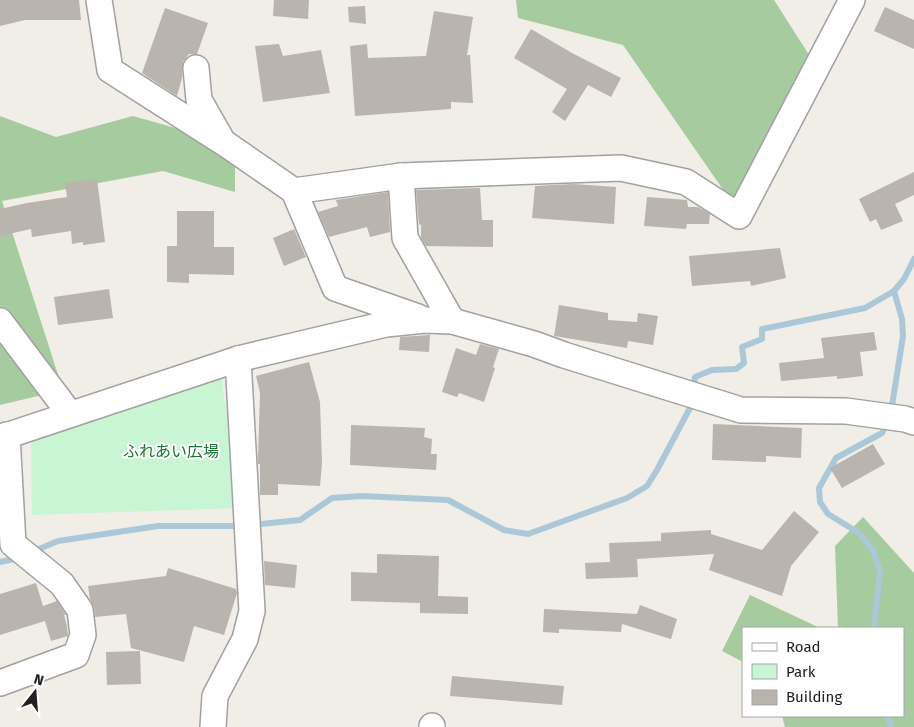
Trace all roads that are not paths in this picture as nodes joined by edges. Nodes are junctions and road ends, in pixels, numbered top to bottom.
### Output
1 (99, 0) edge
2 (852, 0) edge
3 (196, 68) dead end
4 (223, 142) junction
5 (401, 176) junction
6 (294, 191) junction
7 (426, 320) junction
8 (0, 321) edge
9 (452, 322) junction
10 (238, 359) junction
11 (70, 414) junction
12 (914, 422) edge
13 (3, 436) edge
14 (0, 683) edge
15 (213, 727) edge

1 - 4 street
2 - 5 street
3 - 4 street
4 - 6 street
5 - 6 street
5 - 9 street
6 - 7 street
7 - 9 street
7 - 10 street
8 - 11 street
9 - 12 street
10 - 11 street
10 - 15 street
11 - 13 street
13 - 14 street

